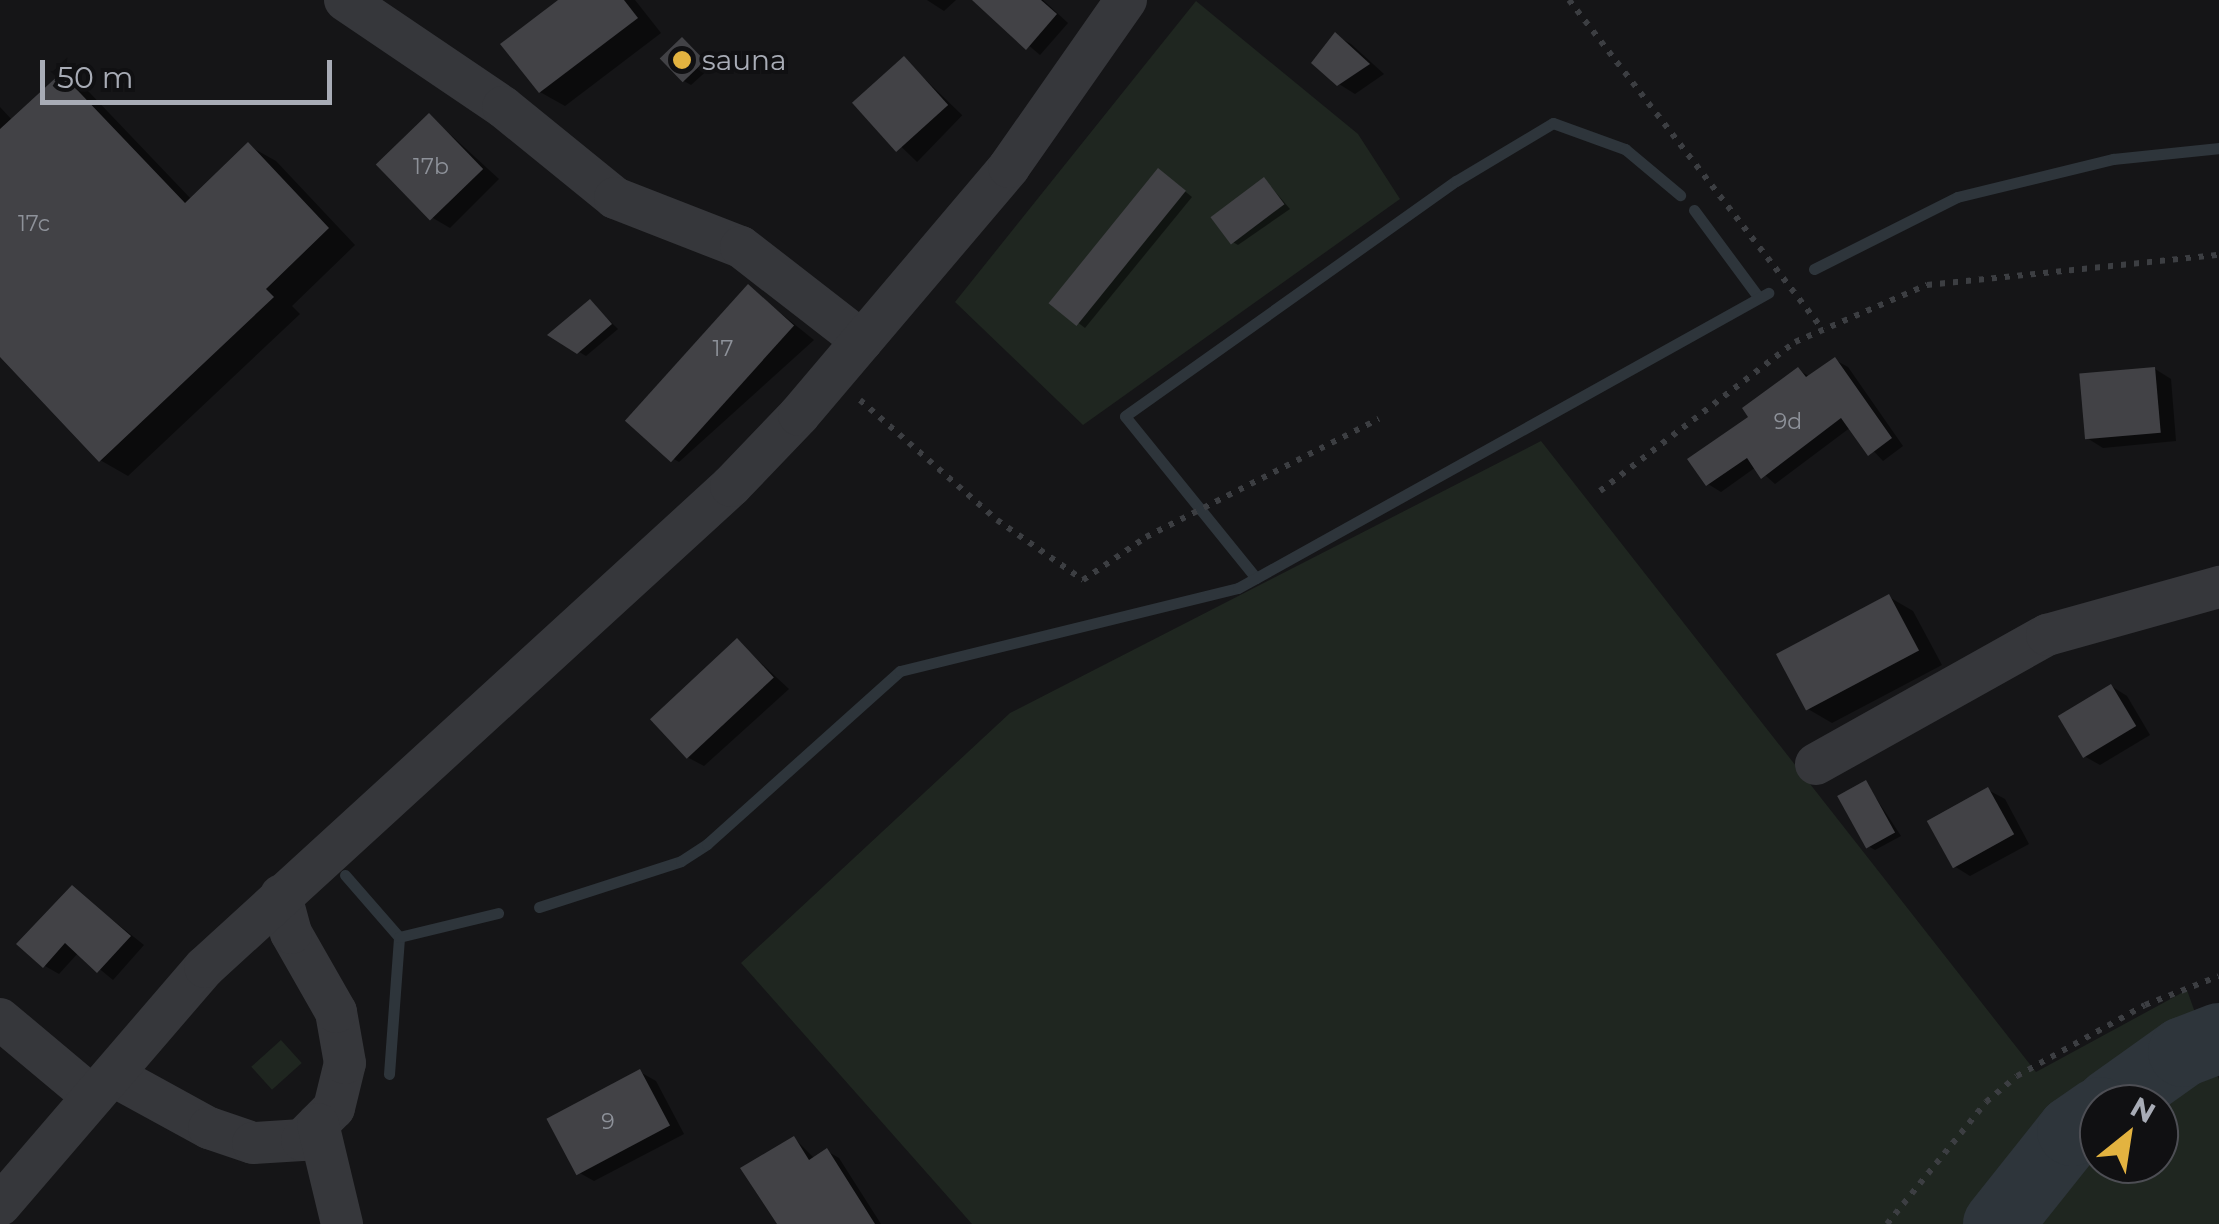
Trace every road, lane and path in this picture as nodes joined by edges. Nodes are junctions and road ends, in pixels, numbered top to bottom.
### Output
1 (345, 0) edge
2 (1126, 0) edge
3 (1569, 0) edge
4 (2219, 255) edge
5 (1823, 330) junction
6 (862, 341) junction
7 (832, 376) junction
8 (1379, 419) dead end
9 (1600, 490) dead end
10 (2219, 587) edge
11 (1816, 764) dead end
12 (281, 895) junction
13 (2219, 976) edge
14 (0, 1019) edge
15 (102, 1086) junction
16 (318, 1124) junction
17 (0, 1205) edge
18 (342, 1224) edge
19 (1887, 1224) edge

1 - 6 street
2 - 6 street
3 - 5 path
4 - 5 path
5 - 9 path
6 - 7 street
7 - 8 path
7 - 12 street
10 - 11 street
12 - 15 street
12 - 16 street
13 - 19 path
14 - 15 street
15 - 16 street
15 - 17 street
16 - 18 street

